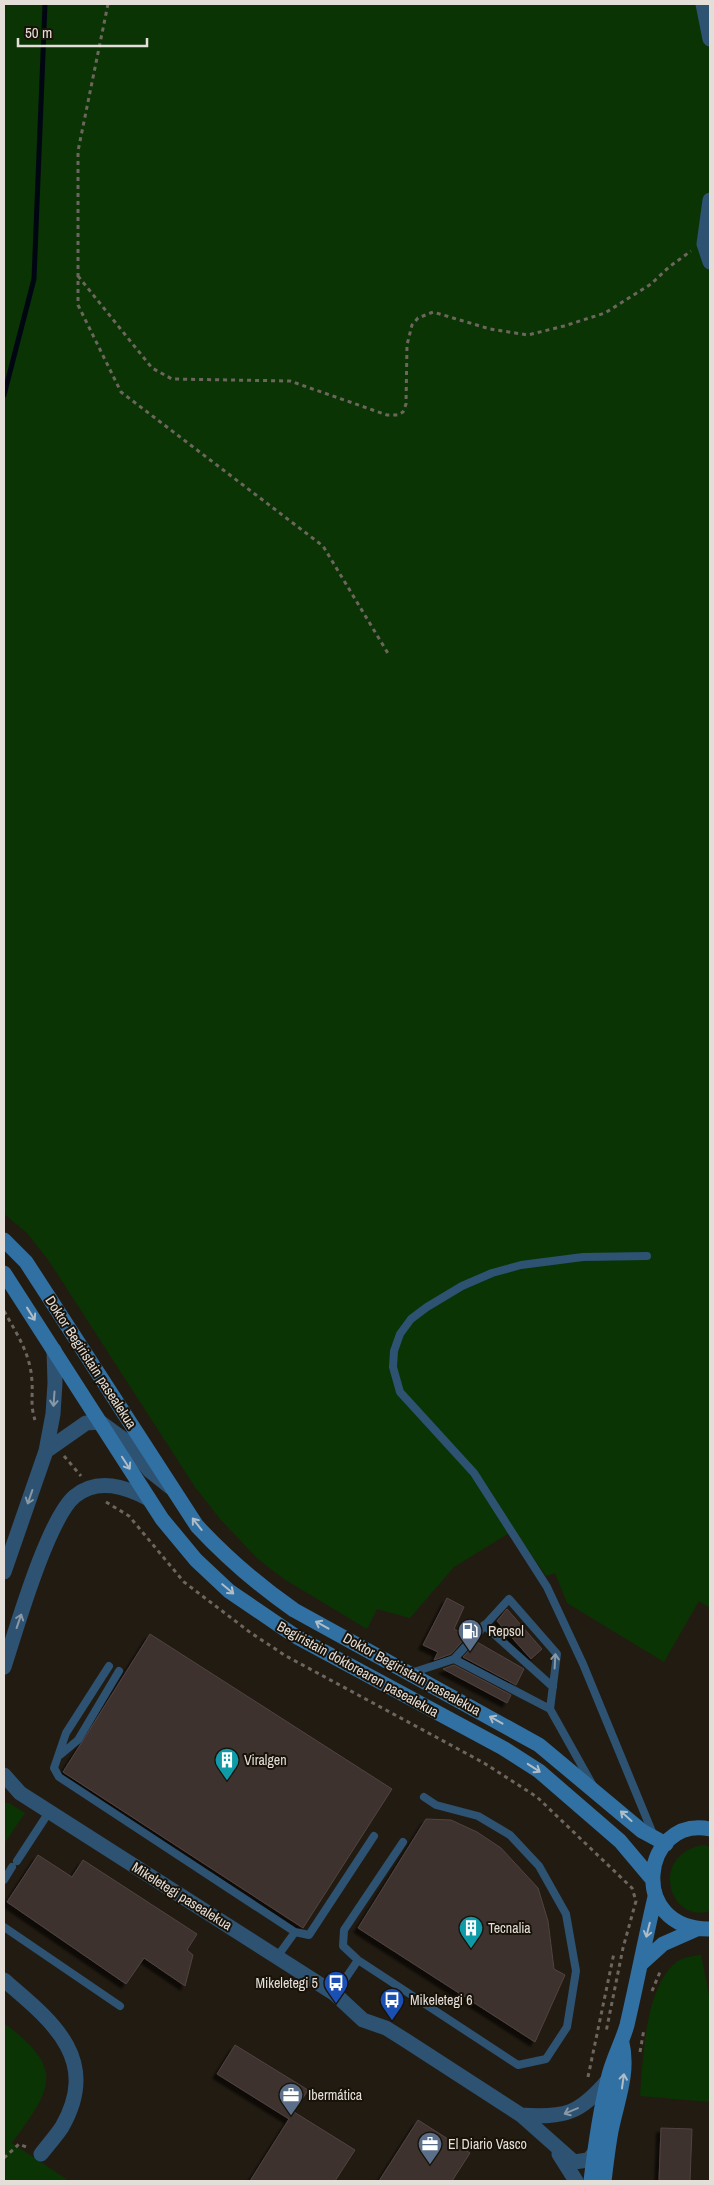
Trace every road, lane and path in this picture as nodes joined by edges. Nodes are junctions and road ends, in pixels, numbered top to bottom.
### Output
1 (108, 4) edge
2 (703, 4) edge
3 (710, 39) edge
4 (710, 200) edge
5 (704, 244) junction
6 (710, 262) edge
7 (78, 276) junction
8 (389, 655) dead end
9 (4, 1240) edge
10 (647, 1256) dead end
11 (4, 1273) edge
12 (4, 1311) edge
13 (54, 1350) junction
14 (100, 1422) junction
15 (37, 1425) dead end
16 (46, 1451) junction
17 (62, 1454) dead end
18 (86, 1481) dead end
19 (173, 1489) junction
20 (100, 1497) dead end
21 (149, 1499) junction
22 (4, 1572) edge
23 (484, 1625) junction
24 (454, 1658) junction
25 (109, 1666) dead end
26 (4, 1667) edge
27 (119, 1671) dead end
28 (411, 1674) junction
29 (553, 1687) junction
30 (550, 1709) junction
31 (60, 1754) junction
32 (4, 1775) edge
33 (4, 1790) edge
34 (596, 1790) junction
35 (20, 1793) junction
36 (424, 1797) dead end
37 (49, 1812) junction
38 (710, 1829) edge
39 (374, 1836) dead end
40 (660, 1840) junction
41 (403, 1842) dead end
42 (652, 1879) junction
43 (4, 1880) edge
44 (655, 1897) junction
45 (4, 1928) edge
46 (704, 1929) edge
47 (295, 1932) junction
48 (614, 1953) dead end
49 (277, 1957) junction
50 (358, 1960) junction
51 (642, 1963) junction
52 (4, 1980) edge
53 (339, 1997) junction
54 (120, 2006) dead end
55 (606, 2033) dead end
56 (622, 2043) junction
57 (588, 2080) dead end
58 (608, 2080) junction
59 (521, 2115) junction
60 (614, 2119) junction
61 (556, 2148) junction
62 (594, 2152) junction
63 (41, 2154) joint
64 (4, 2158) edge
65 (576, 2181) edge
66 (591, 2181) edge
67 (604, 2181) edge

1 - 7 path
2 - 3 street
4 - 5 street
5 - 6 street
5 - 7 path
7 - 8 path
9 - 19 main road, Doktor Begiristain pasealekua
10 - 40 lane
11 -> 13 main road, Doktor Begiristain pasealekua
12 - 15 path
13 - 14 main road, Doktor Begiristain pasealekua
13 -> 16 street
14 - 16 street, Doktor Begiristain pasealekua
14 - 19 street, Doktor Begiristain pasealekua
14 -> 21 main road, Begiristain doktorearen pasealekua
16 -> 22 street
17 - 18 path
28 -> 19 main road, Doktor Begiristain pasealekua
20 - 55 path
26 -> 21 street
21 -> 42 main road, Begiristain doktorearen pasealekua
23 - 24 lane
23 - 29 lane
29 -> 23 lane
24 - 28 lane
24 - 30 lane
25 - 31 lane
27 - 31 lane
34 -> 28 main road, Doktor Begiristain pasealekua
29 - 30 lane
30 - 34 lane
31 - 47 lane
32 - 35 street, Mikeletegi pasealekua
33 - 35 street, Mikeletegi pasealekua
40 -> 34 main road, Doktor Begiristain pasealekua
35 - 37 street, Mikeletegi pasealekua
36 - 50 lane
37 - 43 lane
37 - 49 street, Mikeletegi pasealekua
38 - 40 main road
39 - 47 lane
40 - 42 main road
41 - 50 lane
42 - 44 main road
44 - 46 main road
44 -> 51 main road
45 - 54 lane
46 - 51 main road
47 - 49 lane
48 - 57 path
49 - 53 street, Mikeletegi pasealekua
50 - 53 lane
51 - 56 main road
52 - 63 street
53 - 59 street, Mikeletegi pasealekua
56 - 58 main road
60 -> 56 main road
58 -> 59 street, Mikeletegi pasealekua
58 - 62 main road
59 - 61 street, Mikeletegi pasealekua
60 - 62 street
60 - 67 main road
61 - 62 street, Mikeletegi pasealekua
61 - 65 street, Mikeletegi pasealekua
62 - 66 main road
63 - 64 path

